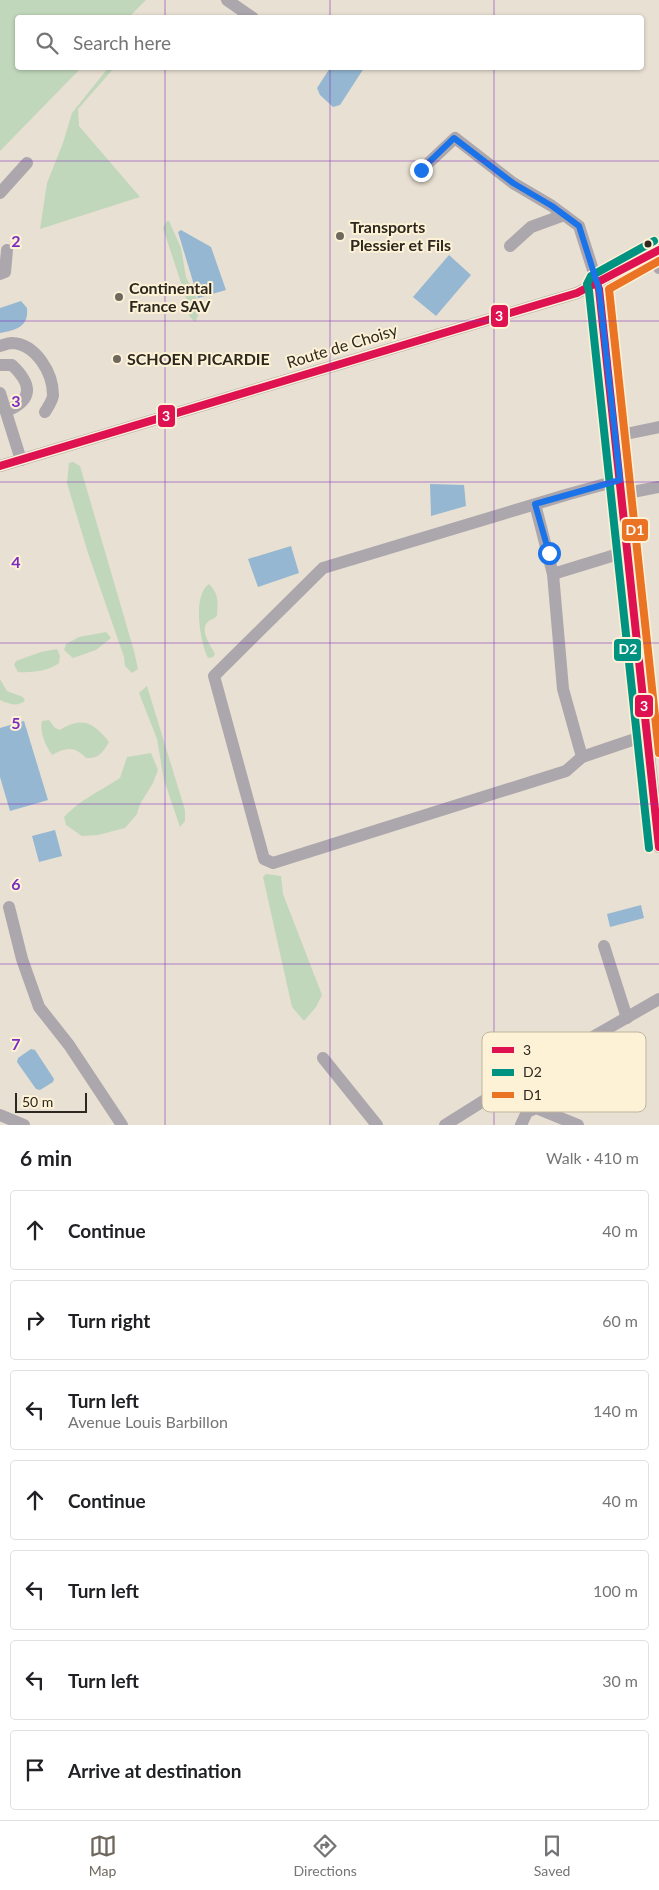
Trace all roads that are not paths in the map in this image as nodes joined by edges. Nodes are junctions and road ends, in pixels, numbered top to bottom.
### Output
1 (227, 0) edge
2 (249, 15) edge
3 (27, 163) dead end
4 (421, 170) dead end
5 (0, 193) edge
6 (564, 215) junction
7 (510, 246) dead end
8 (7, 250) dead end
9 (657, 252) edge
10 (659, 268) edge
11 (0, 274) edge
12 (597, 284) junction
13 (0, 346) edge
14 (0, 365) edge
15 (0, 392) edge
16 (6, 411) junction
17 (45, 412) dead end
18 (659, 427) edge
19 (616, 436) junction
20 (21, 460) junction
21 (0, 466) edge
22 (620, 480) junction
23 (659, 487) edge
24 (622, 494) junction
25 (535, 504) junction
26 (628, 551) junction
27 (554, 574) junction
28 (647, 735) junction
29 (582, 757) junction
30 (659, 847) edge
31 (9, 907) dead end
32 (604, 946) dead end
33 (659, 999) edge
34 (627, 1018) junction
35 (602, 1032) edge
36 (323, 1058) dead end
37 (482, 1102) edge
38 (527, 1112) edge
39 (546, 1112) edge
40 (0, 1115) edge
41 (24, 1125) edge
42 (122, 1125) edge
43 (377, 1125) edge
44 (445, 1125) edge
45 (521, 1125) edge
46 (578, 1125) edge

1 - 2 street
3 - 5 street
4 - 6 street
6 - 7 street
6 - 12 street
8 - 11 street
9 - 10 street
9 - 12 street, Route de Choisy
12 - 19 street
12 - 20 street, Route de Choisy
13 - 17 street
14 - 16 street
15 - 16 street
16 - 20 street
18 - 19 street
19 - 22 street
20 - 21 street, Route de Choisy
22 - 24 street
22 - 25 street
23 - 24 street
24 - 26 street
25 - 27 street
25 - 29 street
26 - 27 street
26 - 28 street
27 - 29 street
28 - 29 street
28 - 30 street
31 - 42 street
32 - 34 street
33 - 34 street
34 - 35 street
36 - 43 street
37 - 44 street
38 - 45 street
39 - 46 street
40 - 41 street

